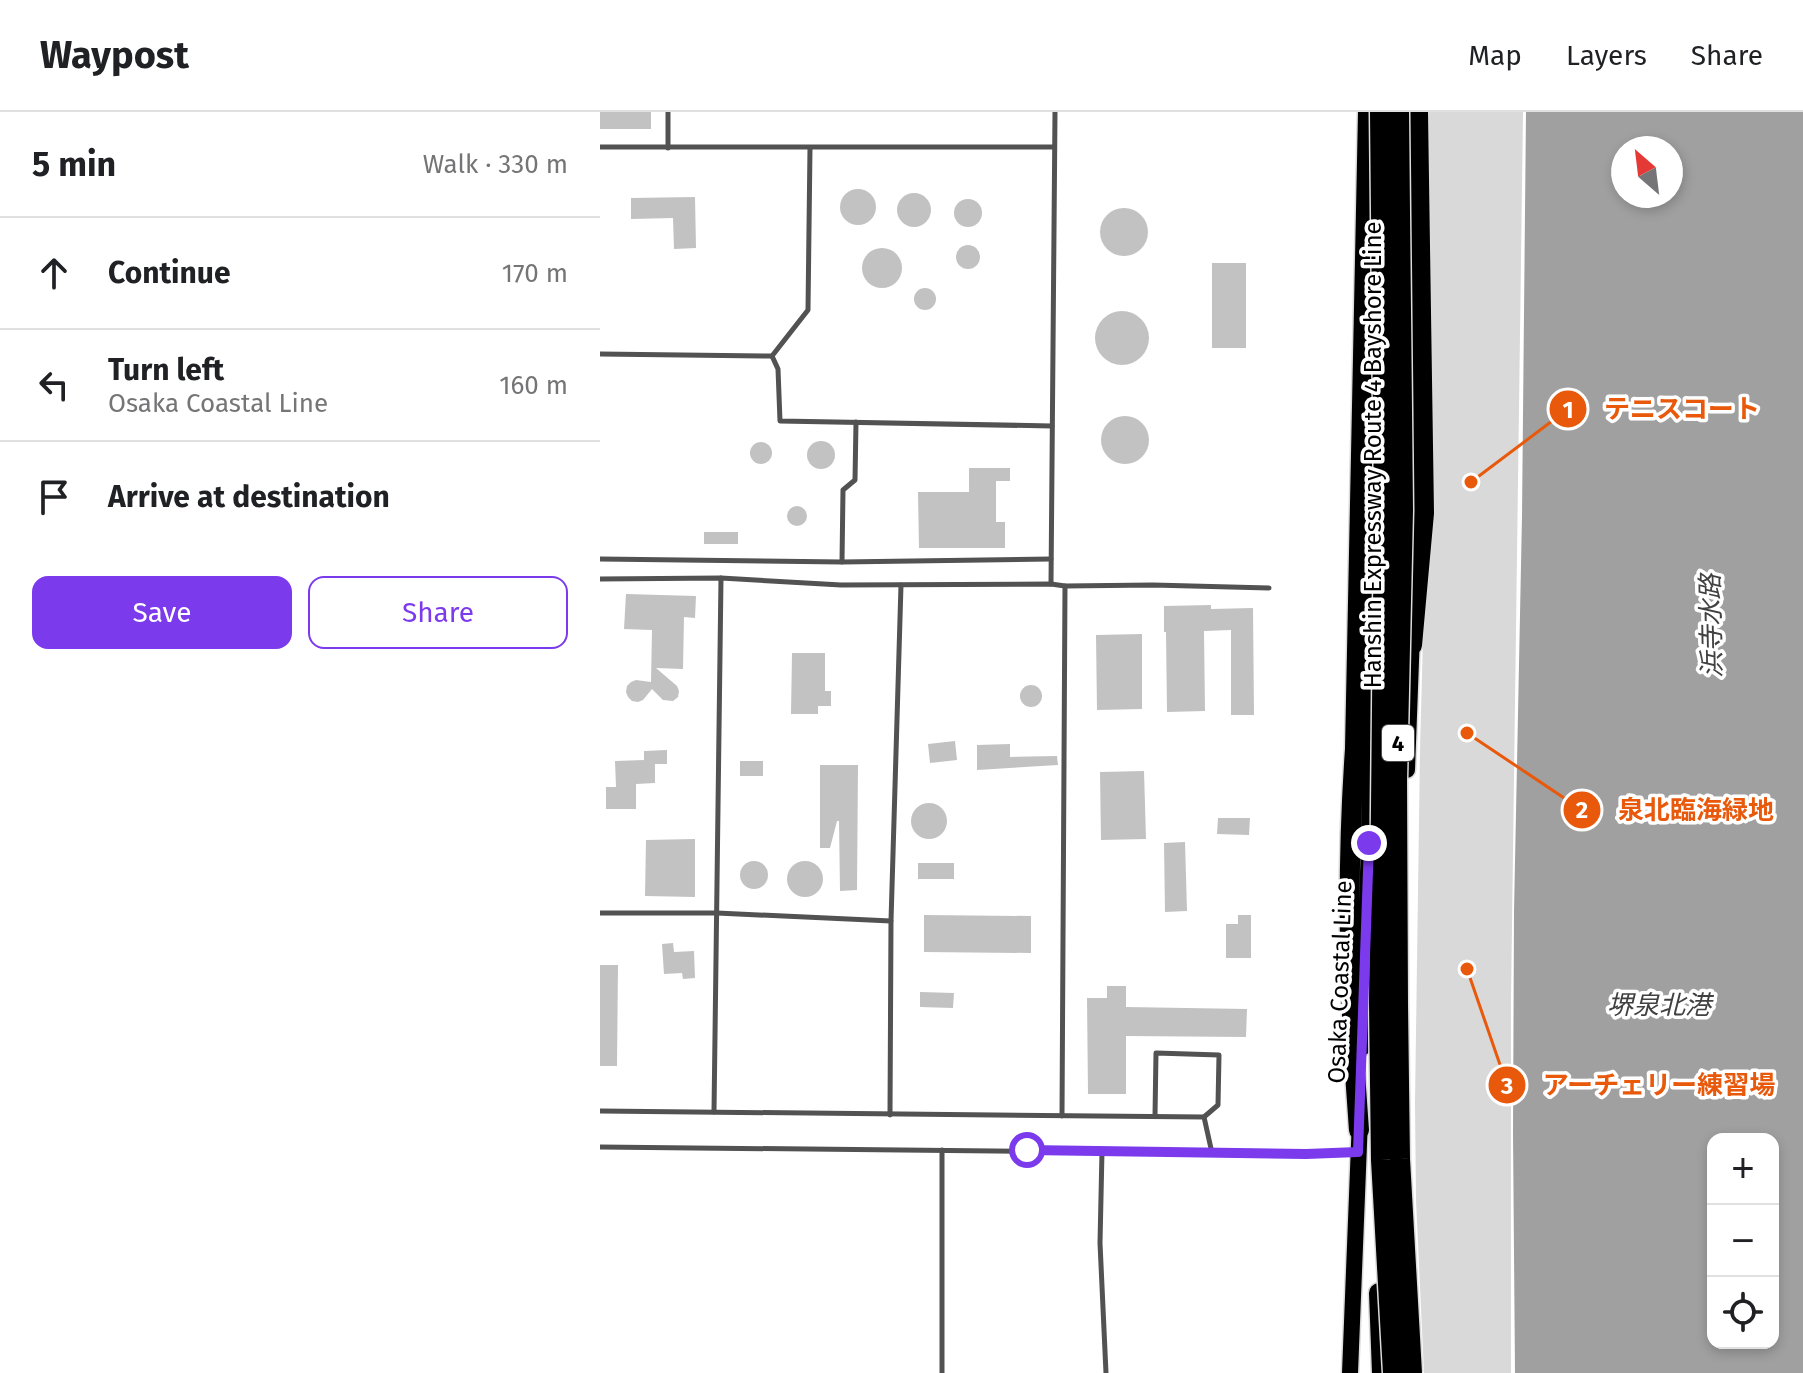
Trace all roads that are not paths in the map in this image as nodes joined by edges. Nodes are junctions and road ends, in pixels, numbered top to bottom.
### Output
1 (668, 112) edge
2 (1055, 112) edge
3 (1369, 112) edge
4 (1380, 112) edge
5 (1399, 112) edge
6 (1409, 112) edge
7 (1418, 112) edge
8 (600, 147) edge
9 (1054, 147) junction
10 (668, 148) junction
11 (810, 148) junction
12 (600, 354) edge
13 (772, 356) junction
14 (856, 422) junction
15 (1052, 426) junction
16 (600, 559) edge
17 (1051, 559) junction
18 (842, 562) junction
19 (721, 578) junction
20 (600, 579) edge
21 (1051, 584) junction
22 (901, 585) junction
23 (1065, 586) junction
24 (1269, 588) dead end
25 (1412, 645) junction
26 (600, 913) edge
27 (717, 913) junction
28 (891, 921) junction
29 (600, 1111) edge
30 (714, 1112) junction
31 (890, 1115) junction
32 (1062, 1116) junction
33 (1155, 1116) junction
34 (1204, 1117) junction
35 (1359, 1130) junction
36 (600, 1147) edge
37 (942, 1150) junction
38 (1102, 1151) junction
39 (1358, 1152) junction
40 (1212, 1153) junction
41 (1381, 1160) junction
42 (942, 1373) edge
43 (1106, 1373) edge
44 (1350, 1373) edge
45 (1382, 1373) edge
46 (1393, 1373) edge
47 (1412, 1373) edge

1 - 10 lane
2 - 9 lane
3 - 35 main road, Osaka Coastal Line
3 - 35 highway, 4
4 - 41 highway, Hanshin Expressway Route 4 Bayshore Line / 4, bridge
5 - 47 highway, Hanshin Expressway Route 4 Bayshore Line / 4, bridge
6 - 25 main road
7 - 25 highway
8 - 10 lane
9 - 11 lane
9 - 15 lane
10 - 11 lane
11 - 13 lane
12 - 13 lane
13 - 14 lane
14 - 15 lane
14 - 18 lane
15 - 17 lane
16 - 18 lane
17 - 18 lane
17 - 21 lane
19 - 20 lane
19 - 22 lane
19 - 27 lane
21 - 22 lane
21 - 23 lane
22 - 28 lane
23 - 24 lane
23 - 32 lane
25 - 46 main road
26 - 27 lane
27 - 28 lane
27 - 30 lane
28 - 31 lane
29 - 30 lane
30 - 31 lane
31 - 32 lane
32 - 33 lane
33 - 34 lane
33 - 34 lane
34 - 40 lane
35 - 39 main road, Osaka Coastal Line
36 - 37 lane
37 - 38 lane
37 - 42 lane
38 - 40 lane
38 - 43 lane
39 - 40 lane
39 - 44 main road, Osaka Coastal Line
41 - 45 highway, bridge
41 - 46 highway, Hanshin Expressway Route 4 Bayshore Line / 4, bridge

